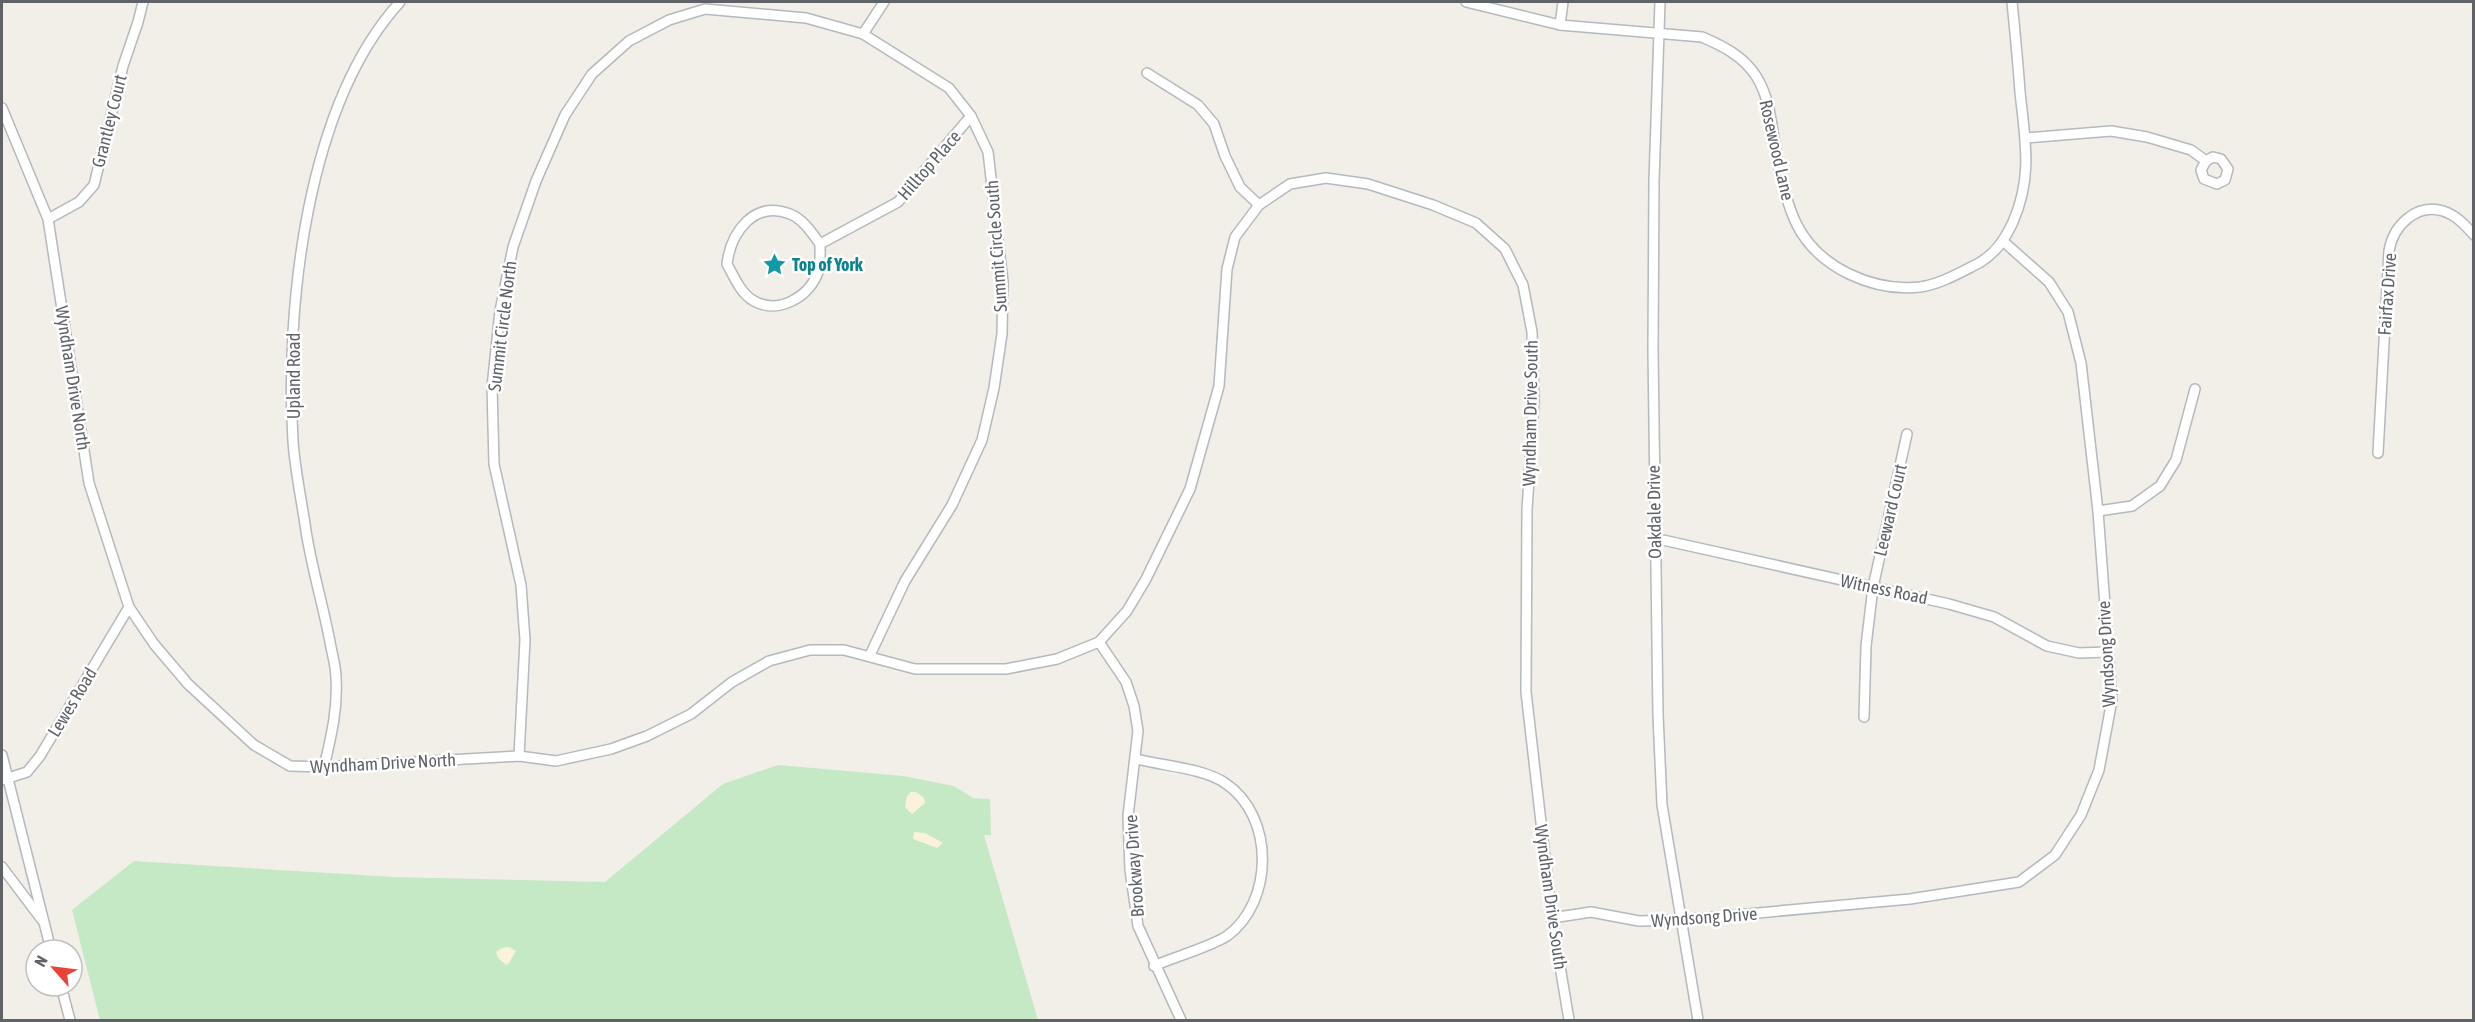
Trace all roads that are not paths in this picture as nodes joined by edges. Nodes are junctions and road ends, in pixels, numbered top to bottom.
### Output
1 (143, 2) edge
2 (400, 2) edge
3 (885, 2) edge
4 (1466, 2) edge
5 (1563, 2) edge
6 (1660, 2) edge
7 (2012, 2) edge
8 (806, 18) joint
9 (1560, 25) junction
10 (863, 34) junction
11 (1659, 34) junction
12 (1147, 73) dead end
13 (2, 108) edge
14 (971, 116) junction
15 (2025, 138) junction
16 (2206, 161) dead end
17 (1259, 205) junction
18 (48, 219) junction
19 (2474, 235) edge
20 (2004, 242) junction
21 (820, 244) junction
22 (2195, 389) dead end
23 (1907, 434) dead end
24 (2378, 453) dead end
25 (2098, 511) junction
26 (1654, 538) junction
27 (1873, 587) junction
28 (129, 607) junction
29 (1099, 642) junction
30 (2108, 652) junction
31 (870, 655) junction
32 (1864, 717) dead end
33 (2, 755) edge
34 (519, 756) junction
35 (1137, 759) junction
36 (324, 767) junction
37 (5, 779) edge
38 (2, 867) edge
39 (1552, 918) junction
40 (1681, 920) junction
41 (44, 924) junction
42 (48, 938) edge
43 (1154, 966) junction
44 (64, 998) edge
45 (70, 1020) edge
46 (1181, 1020) edge
47 (1569, 1020) edge
48 (1698, 1020) edge

1 - 18 street, Grantley Court
2 - 36 street, Upland Road
3 - 10 street
4 - 9 street, Rosewood Lane
5 - 9 street
6 - 11 street, Oakdale Drive
7 - 15 street, Rosewood Lane
8 - 10 street, Summit Circle South
8 - 34 street, Summit Circle North
9 - 11 street, Rosewood Lane
10 - 14 street, Summit Circle South
11 - 20 street, Rosewood Lane
11 - 26 street, Oakdale Drive
12 - 17 street
13 - 18 street, Wyndham Drive North
14 - 21 street, Hilltop Place
14 - 31 street, Summit Circle South
15 - 16 street
15 - 20 street, Rosewood Lane
17 - 29 street, Wyndham Drive South
17 - 39 street, Wyndham Drive South
18 - 28 street, Wyndham Drive North
19 - 24 street, Fairfax Drive
20 - 25 street, Wyndsong Drive
21 - 21 street
22 - 25 street
23 - 27 street, Leeward Court
25 - 30 street, Wyndsong Drive
26 - 27 street, Witness Road
26 - 40 street, Oakdale Drive
27 - 30 street, Witness Road
27 - 32 street, Leeward Court
28 - 36 street, Wyndham Drive North
28 - 37 street, Lewes Road
29 - 31 street, Wyndham Drive South
29 - 35 street, Brookway Drive
30 - 40 street, Wyndsong Drive
31 - 34 street, Wyndham Drive North
33 - 37 street
34 - 36 street, Wyndham Drive North
35 - 43 street, Brookway Drive
35 - 43 street
37 - 41 street
38 - 41 street
39 - 40 street, Wyndsong Drive
39 - 47 street, Wyndham Drive South
40 - 48 street, Oakdale Drive
41 - 42 street
43 - 46 street, Brookway Drive
44 - 45 street

